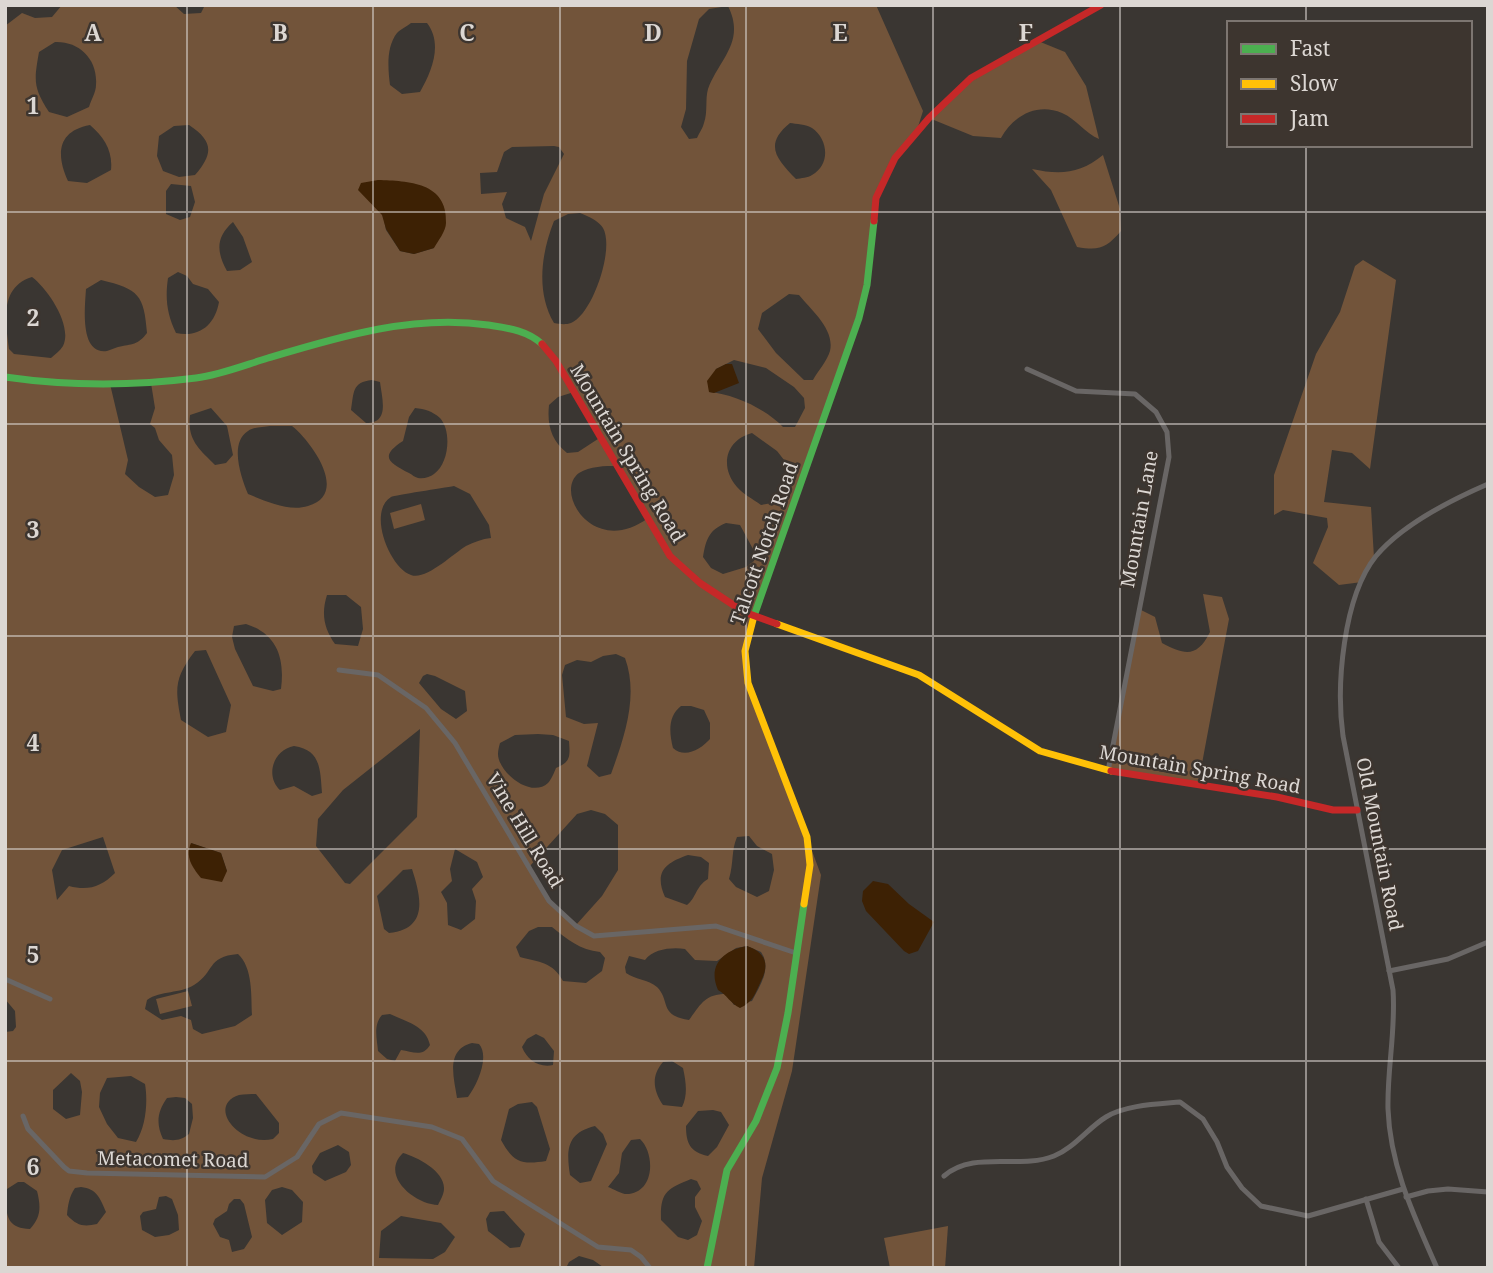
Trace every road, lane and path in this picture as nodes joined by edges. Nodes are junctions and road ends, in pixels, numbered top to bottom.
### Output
1 (1101, 5) edge
2 (1027, 369) dead end
3 (5, 377) edge
4 (1488, 484) edge
5 (754, 616) junction
6 (339, 670) dead end
7 (1108, 771) junction
8 (1357, 810) junction
9 (1488, 942) edge
10 (796, 953) junction
11 (1389, 971) junction
12 (5, 979) edge
13 (50, 999) dead end
14 (23, 1116) dead end
15 (944, 1176) dead end
16 (1403, 1189) junction
17 (1488, 1192) edge
18 (1406, 1197) junction
19 (1366, 1199) junction
20 (650, 1268) edge
21 (708, 1268) edge
22 (1399, 1268) edge
23 (1437, 1268) edge

1 - 5 street, Talcott Notch Road
2 - 7 street, Mountain Lane
3 - 5 street, Mountain Spring Road
4 - 8 street, Old Mountain Road
5 - 7 street, Mountain Spring Road
5 - 10 street, Talcott Notch Road
6 - 10 street, Vine Hill Road
7 - 8 street, Mountain Spring Road
8 - 11 street, Old Mountain Road
9 - 11 street
10 - 21 street, Talcott Notch Road
11 - 16 street, Old Mountain Road
12 - 13 street
14 - 20 street, Metacomet Road
15 - 19 street
16 - 18 street, Old Mountain Road
16 - 19 street
17 - 18 street
18 - 23 street, Old Mountain Road
19 - 22 street

